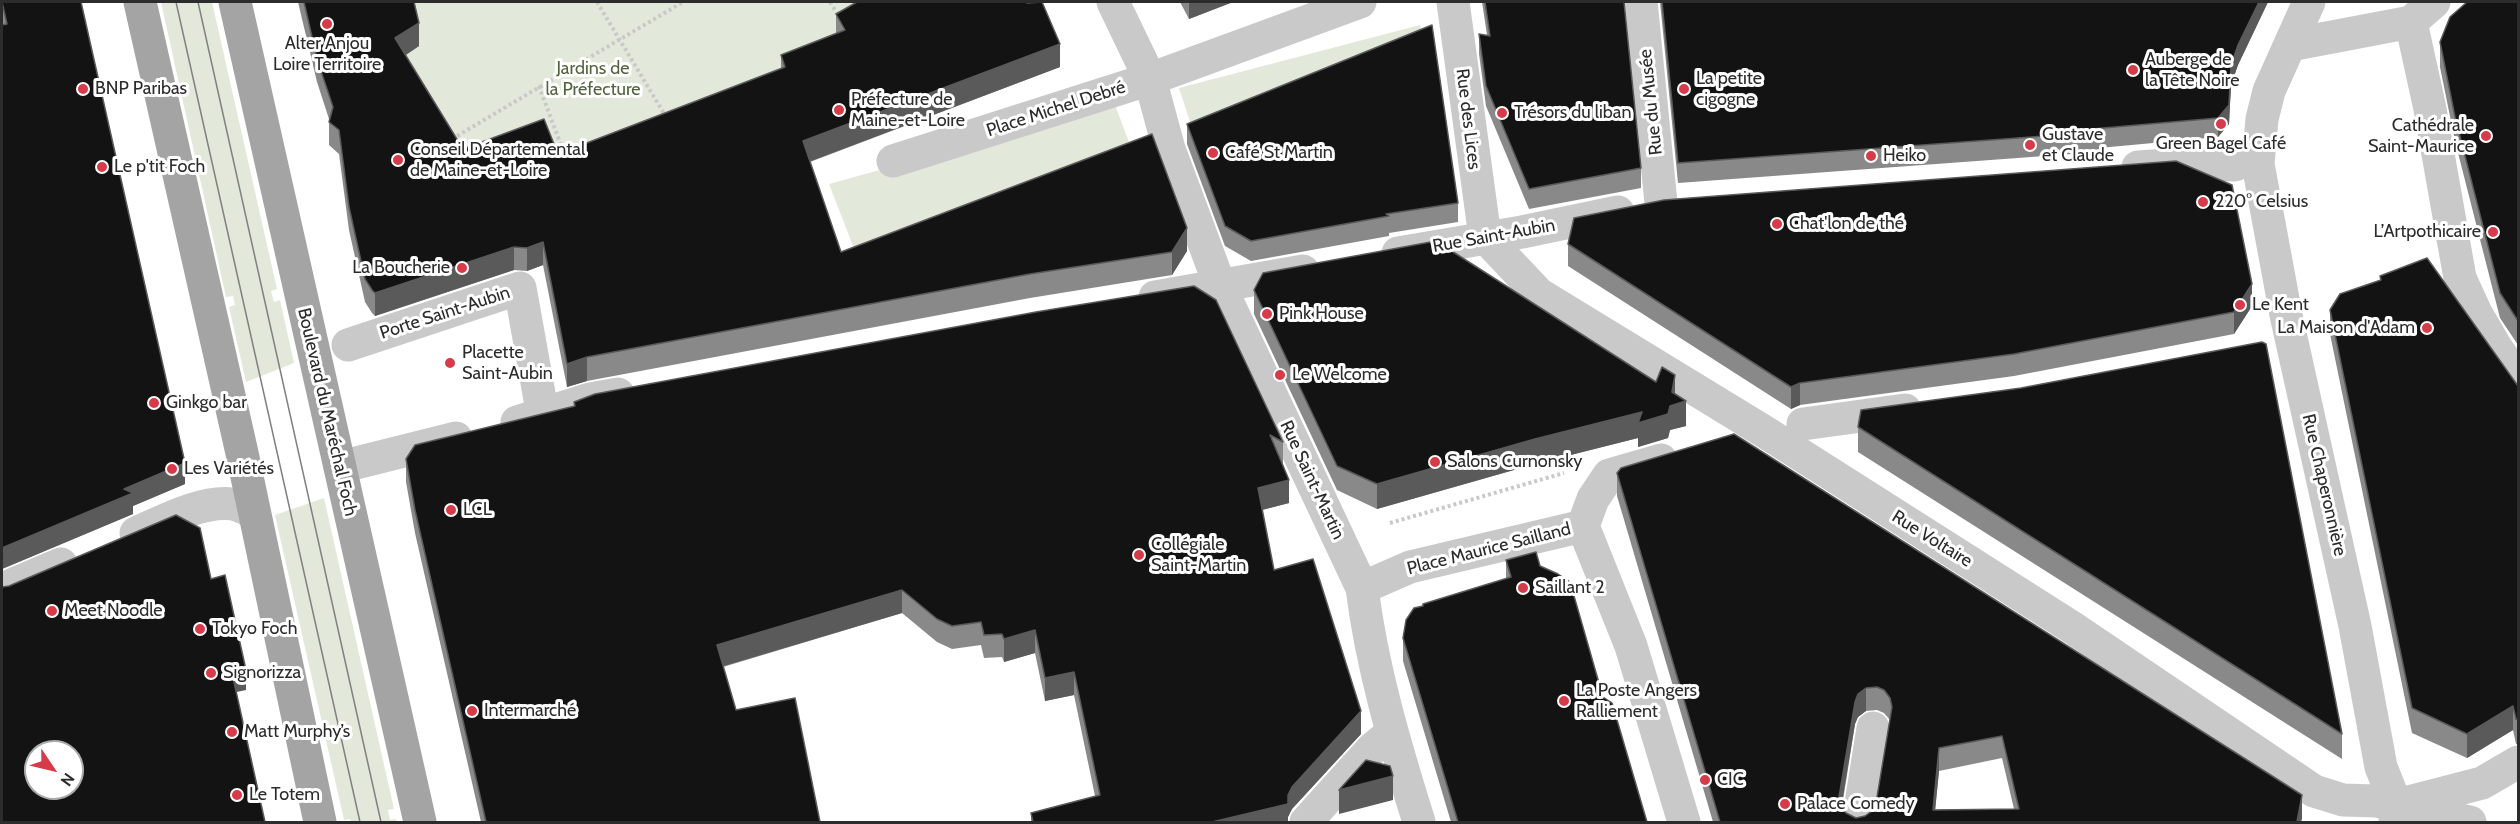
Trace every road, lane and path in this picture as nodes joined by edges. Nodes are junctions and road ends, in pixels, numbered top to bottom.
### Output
1 (140, 2) edge
2 (235, 2) edge
3 (597, 2) edge
4 (683, 2) edge
5 (830, 2) edge
6 (1113, 2) edge
7 (1360, 2) edge
8 (1453, 2) edge
9 (1641, 2) edge
10 (2309, 2) edge
11 (2422, 12) edge
12 (840, 19) edge
13 (620, 40) junction
14 (2290, 45) junction
15 (1150, 78) junction
16 (539, 86) junction
17 (668, 121) edge
18 (446, 143) edge
19 (1169, 149) joint
20 (893, 161) dead end
21 (567, 162) edge
22 (2247, 164) junction
23 (2113, 169) edge
24 (1695, 201) edge
25 (1661, 204) junction
26 (1485, 237) junction
27 (1370, 258) edge
28 (1335, 265) edge
29 (1220, 286) junction
30 (1126, 301) edge
31 (348, 345) dead end
32 (2518, 378) edge
33 (648, 388) edge
34 (1934, 406) edge
35 (543, 416) junction
36 (1803, 424) dead end
37 (1689, 452) edge
38 (340, 467) junction
39 (1574, 471) dead end
40 (254, 513) junction
41 (1390, 523) dead end
42 (1583, 526) junction
43 (1362, 588) junction
44 (2, 589) edge
45 (1873, 728) dead end
46 (1391, 733) junction
47 (2518, 762) edge
48 (2395, 814) edge
49 (320, 822) edge
50 (420, 822) edge
51 (1306, 822) edge
52 (1419, 822) edge
53 (1684, 822) edge
54 (1858, 822) edge
55 (2368, 822) edge
56 (2470, 822) edge

1 - 40 main road
2 - 38 main road, Boulevard du Maréchal Foch
3 - 13 path
4 - 13 path
5 - 12 path
6 - 15 street
7 - 15 street, Place Michel Debré
8 - 26 street, Rue des Lices
9 - 25 street, Rue du Musée
10 - 14 street, Rue Chaperonnière
11 - 14 street
11 - 32 street
13 - 16 path
13 - 17 path
14 - 22 street, Rue Chaperonnière
15 - 19 street, Place Michel Debré
15 - 20 street, Place Michel Debré
16 - 18 path
16 - 21 path
19 - 29 street, Rue Saint-Martin
22 - 23 street
22 - 48 street, Rue Chaperonnière
24 - 25 street, Rue Saint-Aubin
25 - 26 street, Rue Saint-Aubin
26 - 27 street, Rue Saint-Aubin
26 - 48 street, Rue Voltaire
28 - 29 street
29 - 30 street
29 - 43 street, Rue Saint-Martin
31 - 35 street, Porte Saint-Aubin
33 - 35 street
34 - 36 street
35 - 38 street
37 - 42 street
38 - 50 main road, Boulevard du Maréchal Foch
39 - 41 path
40 - 44 street
40 - 49 main road
42 - 43 street, Place Maurice Sailland
42 - 53 street
43 - 46 street, Rue Saint-Martin
45 - 54 street
46 - 51 street
46 - 52 street, Rue Saint-Martin
47 - 48 street
48 - 55 street
48 - 56 street, Rue Voltaire

